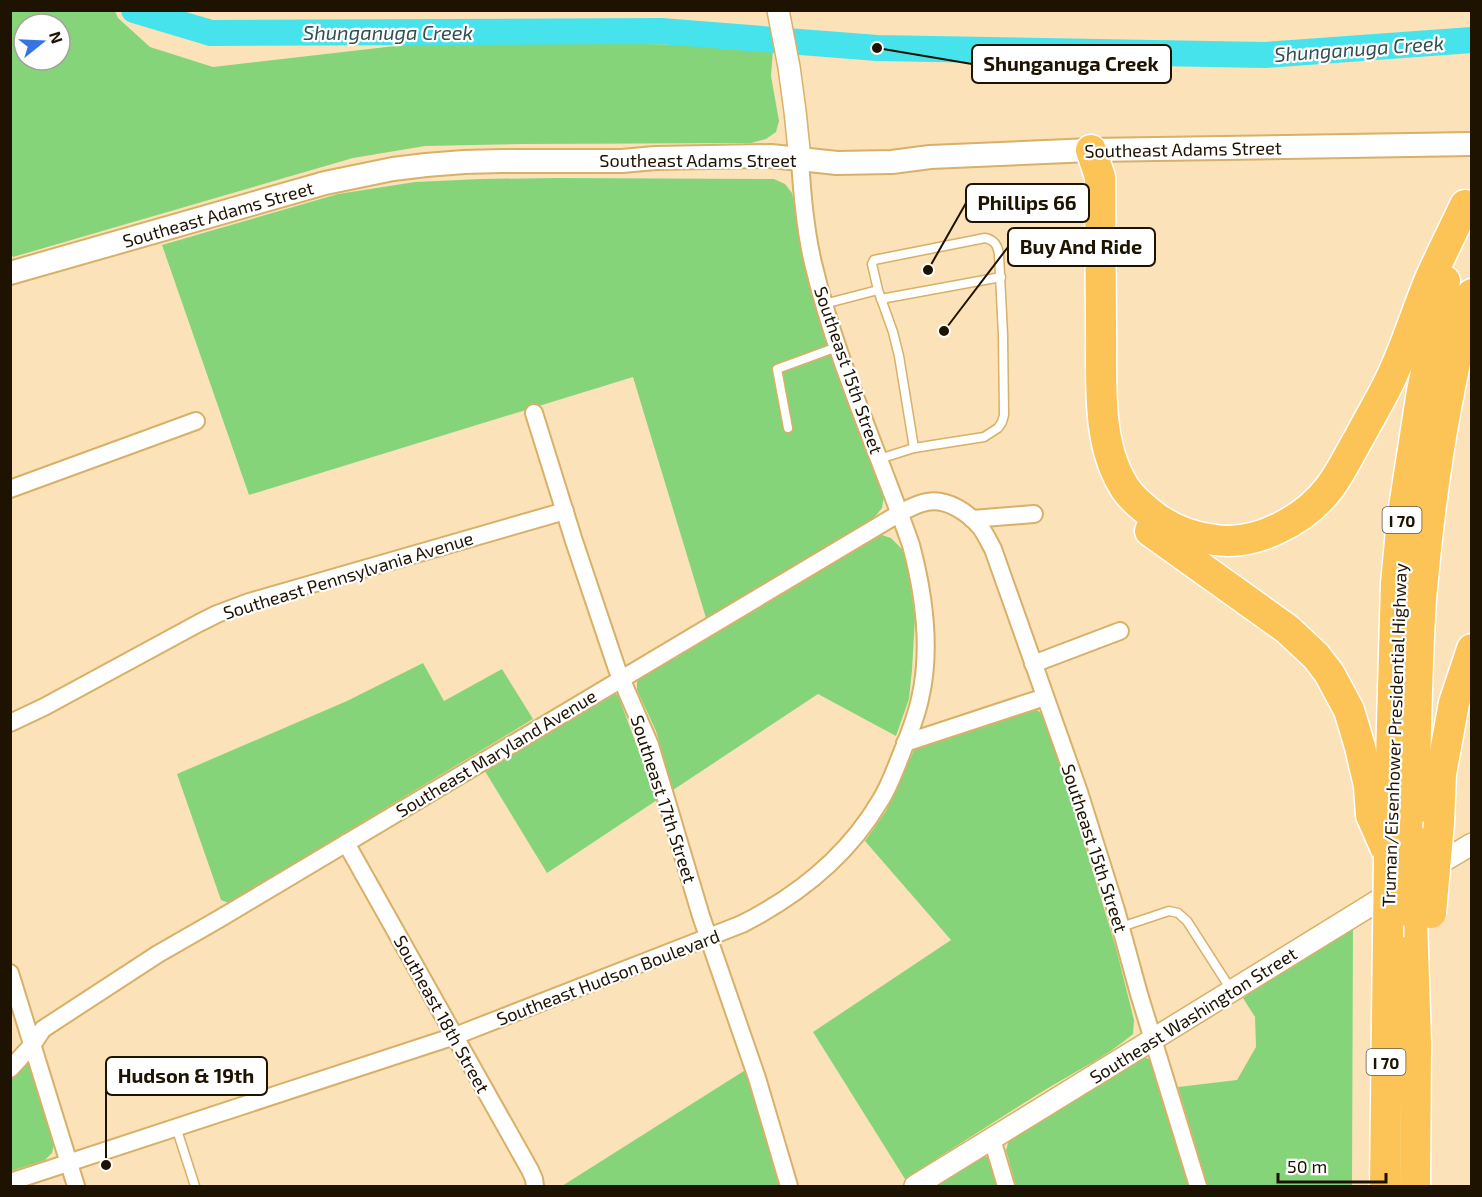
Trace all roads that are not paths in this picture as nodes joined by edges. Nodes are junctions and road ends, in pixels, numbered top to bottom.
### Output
1 (778, 10) edge
2 (1472, 144) edge
3 (1091, 150) junction
4 (800, 159) junction
5 (1469, 193) edge
6 (10, 273) edge
7 (1000, 277) junction
8 (878, 290) junction
9 (1472, 294) edge
10 (881, 299) junction
11 (824, 304) junction
12 (837, 347) junction
13 (534, 412) dead end
14 (196, 422) dead end
15 (788, 428) dead end
16 (914, 448) junction
17 (879, 459) junction
18 (10, 489) edge
19 (565, 511) junction
20 (900, 513) junction
21 (1034, 514) dead end
22 (972, 519) junction
23 (1120, 632) dead end
24 (1472, 649) edge
25 (1033, 664) junction
26 (621, 678) junction
27 (1045, 697) junction
28 (10, 723) edge
29 (905, 743) junction
30 (346, 843) junction
31 (1472, 844) edge
32 (1389, 855) junction
33 (1422, 916) junction
34 (1120, 927) junction
35 (709, 937) junction
36 (10, 973) edge
37 (1232, 991) junction
38 (455, 1036) junction
39 (1153, 1040) junction
40 (33, 1044) junction
41 (10, 1069) edge
42 (176, 1127) junction
43 (992, 1139) junction
44 (68, 1162) junction
45 (10, 1182) edge
46 (76, 1186) edge
47 (195, 1186) edge
48 (535, 1186) edge
49 (789, 1186) edge
50 (915, 1186) edge
51 (1006, 1186) edge
52 (1198, 1186) edge
53 (1385, 1186) edge
54 (1415, 1186) edge

1 - 4 street, Southeast 15th Street
2 - 3 main road, Southeast Adams Street
3 - 4 main road, Southeast Adams Street
3 - 5 highway
3 - 32 highway
4 - 6 main road, Southeast Adams Street
4 - 11 street, Southeast 15th Street
5 - 32 highway, Truman/Eisenhower Presidential Highway / I 70
7 - 8 lane
7 - 10 lane
7 - 16 lane
8 - 10 lane
8 - 11 lane
9 - 33 highway, Truman/Eisenhower Presidential Highway / I 70, bridge
10 - 16 lane
11 - 12 street, Southeast 15th Street
12 - 15 lane
12 - 17 street, Southeast 15th Street
13 - 19 street, Southeast 17th Street
14 - 18 street
16 - 17 lane
17 - 20 street, Southeast 15th Street
19 - 26 street, Southeast 17th Street
19 - 28 street, Southeast Pennsylvania Avenue
20 - 22 street, Southeast Maryland Avenue
20 - 26 street, Southeast Maryland Avenue
20 - 29 street, Southeast Hudson Boulevard
21 - 22 street
22 - 25 street, Southeast 15th Street
23 - 25 street
24 - 33 highway, bridge
25 - 27 street, Southeast 15th Street
26 - 30 street, Southeast Maryland Avenue
26 - 35 street, Southeast 17th Street
27 - 29 street
27 - 34 street, Southeast 15th Street
29 - 35 street, Southeast Hudson Boulevard
30 - 38 street, Southeast 18th Street
30 - 40 street, Southeast Maryland Avenue
31 - 37 street, Southeast Washington Street
32 - 53 highway, Truman/Eisenhower Presidential Highway / I 70, bridge
33 - 54 highway, Truman/Eisenhower Presidential Highway / I 70
34 - 37 lane
34 - 39 street, Southeast 15th Street
35 - 38 street, Southeast Hudson Boulevard
35 - 49 street, Southeast 17th Street
36 - 40 street
37 - 39 street, Southeast Washington Street
38 - 42 street, Southeast Hudson Boulevard
38 - 48 street, Southeast 18th Street
39 - 43 street, Southeast Washington Street
39 - 52 street, Southeast 15th Street
40 - 41 street, Southeast Maryland Avenue
40 - 44 street
42 - 44 street, Southeast Hudson Boulevard
42 - 47 lane
43 - 50 street, Southeast Washington Street
43 - 51 street
44 - 45 street, Southeast Hudson Boulevard
44 - 46 street

